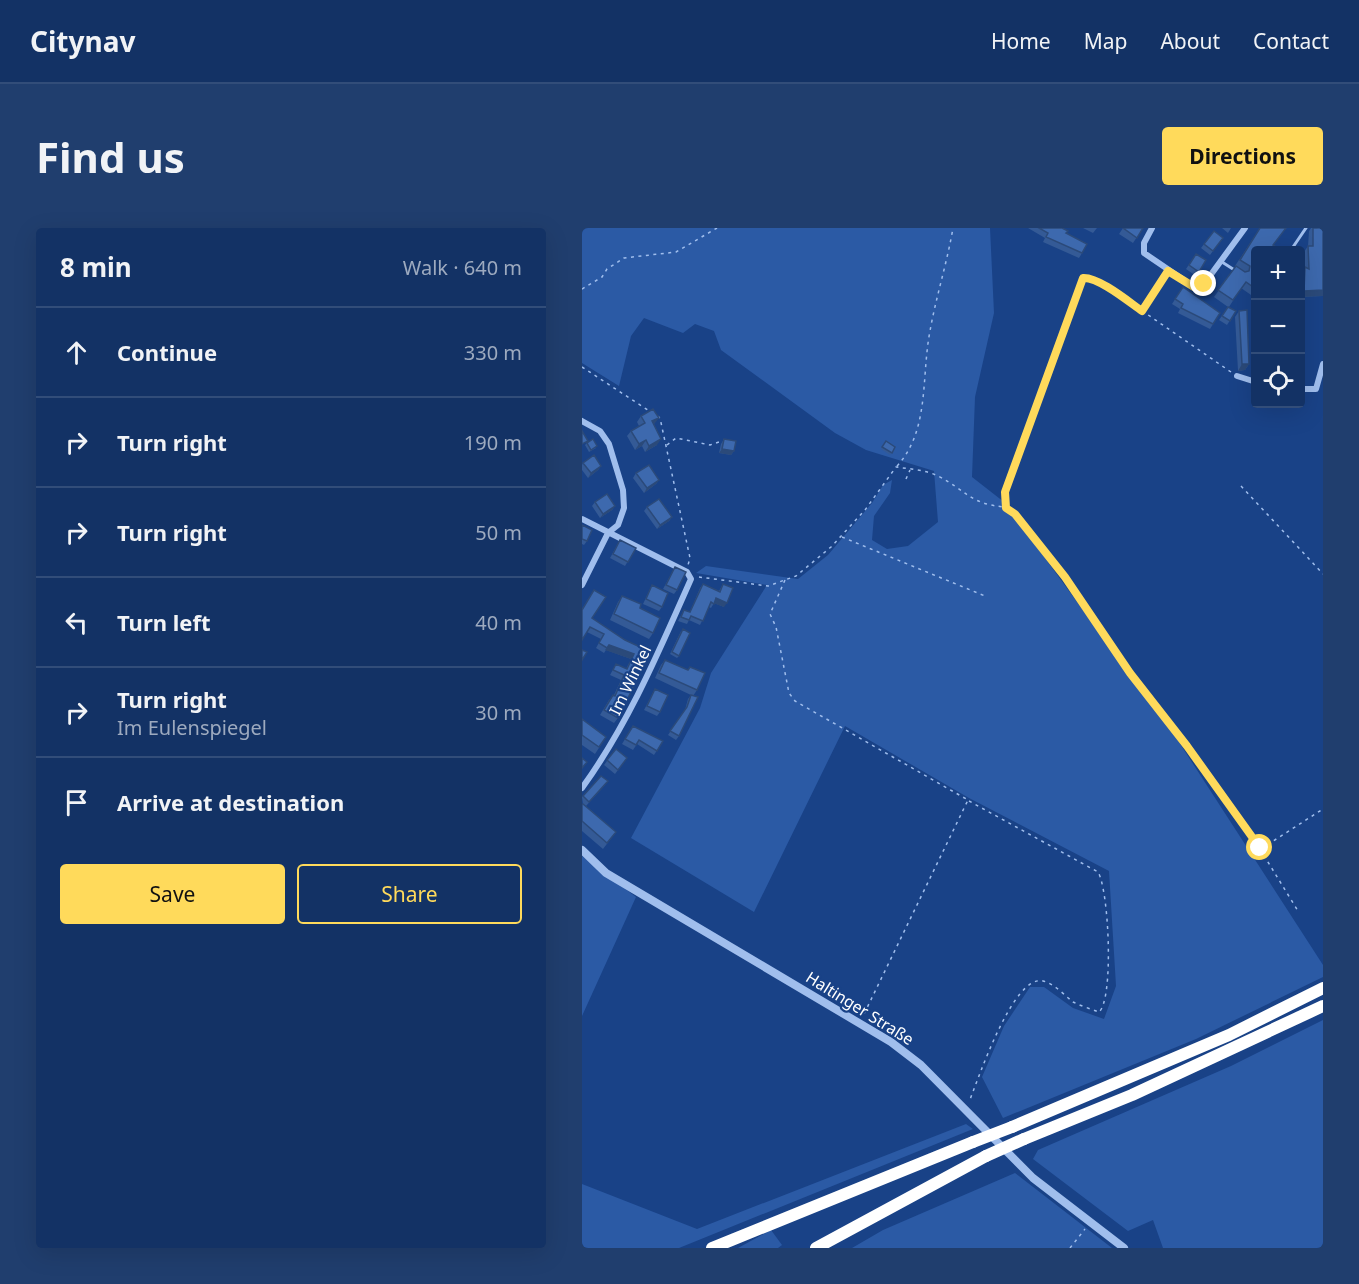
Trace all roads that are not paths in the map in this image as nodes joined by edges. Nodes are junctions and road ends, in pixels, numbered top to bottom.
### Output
1 (1152, 228) edge
2 (1245, 228) edge
3 (1306, 228) edge
4 (1294, 246) edge
5 (1222, 262) junction
6 (1242, 275) edge
7 (1323, 364) edge
8 (1237, 376) road end
9 (1251, 380) edge
10 (1305, 388) edge
11 (582, 421) edge
12 (582, 519) edge
13 (608, 533) junction
14 (582, 585) edge
15 (582, 788) edge
16 (582, 850) edge
17 (1323, 988) edge
18 (1323, 1006) edge
19 (712, 1248) edge
20 (816, 1248) edge
21 (1124, 1248) edge

1 - 5 street
2 - 5 street
3 - 4 lane
5 - 6 lane
7 - 10 street
8 - 9 street
11 - 13 street
12 - 13 street
13 - 14 street
13 - 15 street, Im Winkel
16 - 21 street, Haltinger Straße
17 - 19 highway, bridge
18 - 20 highway, bridge

